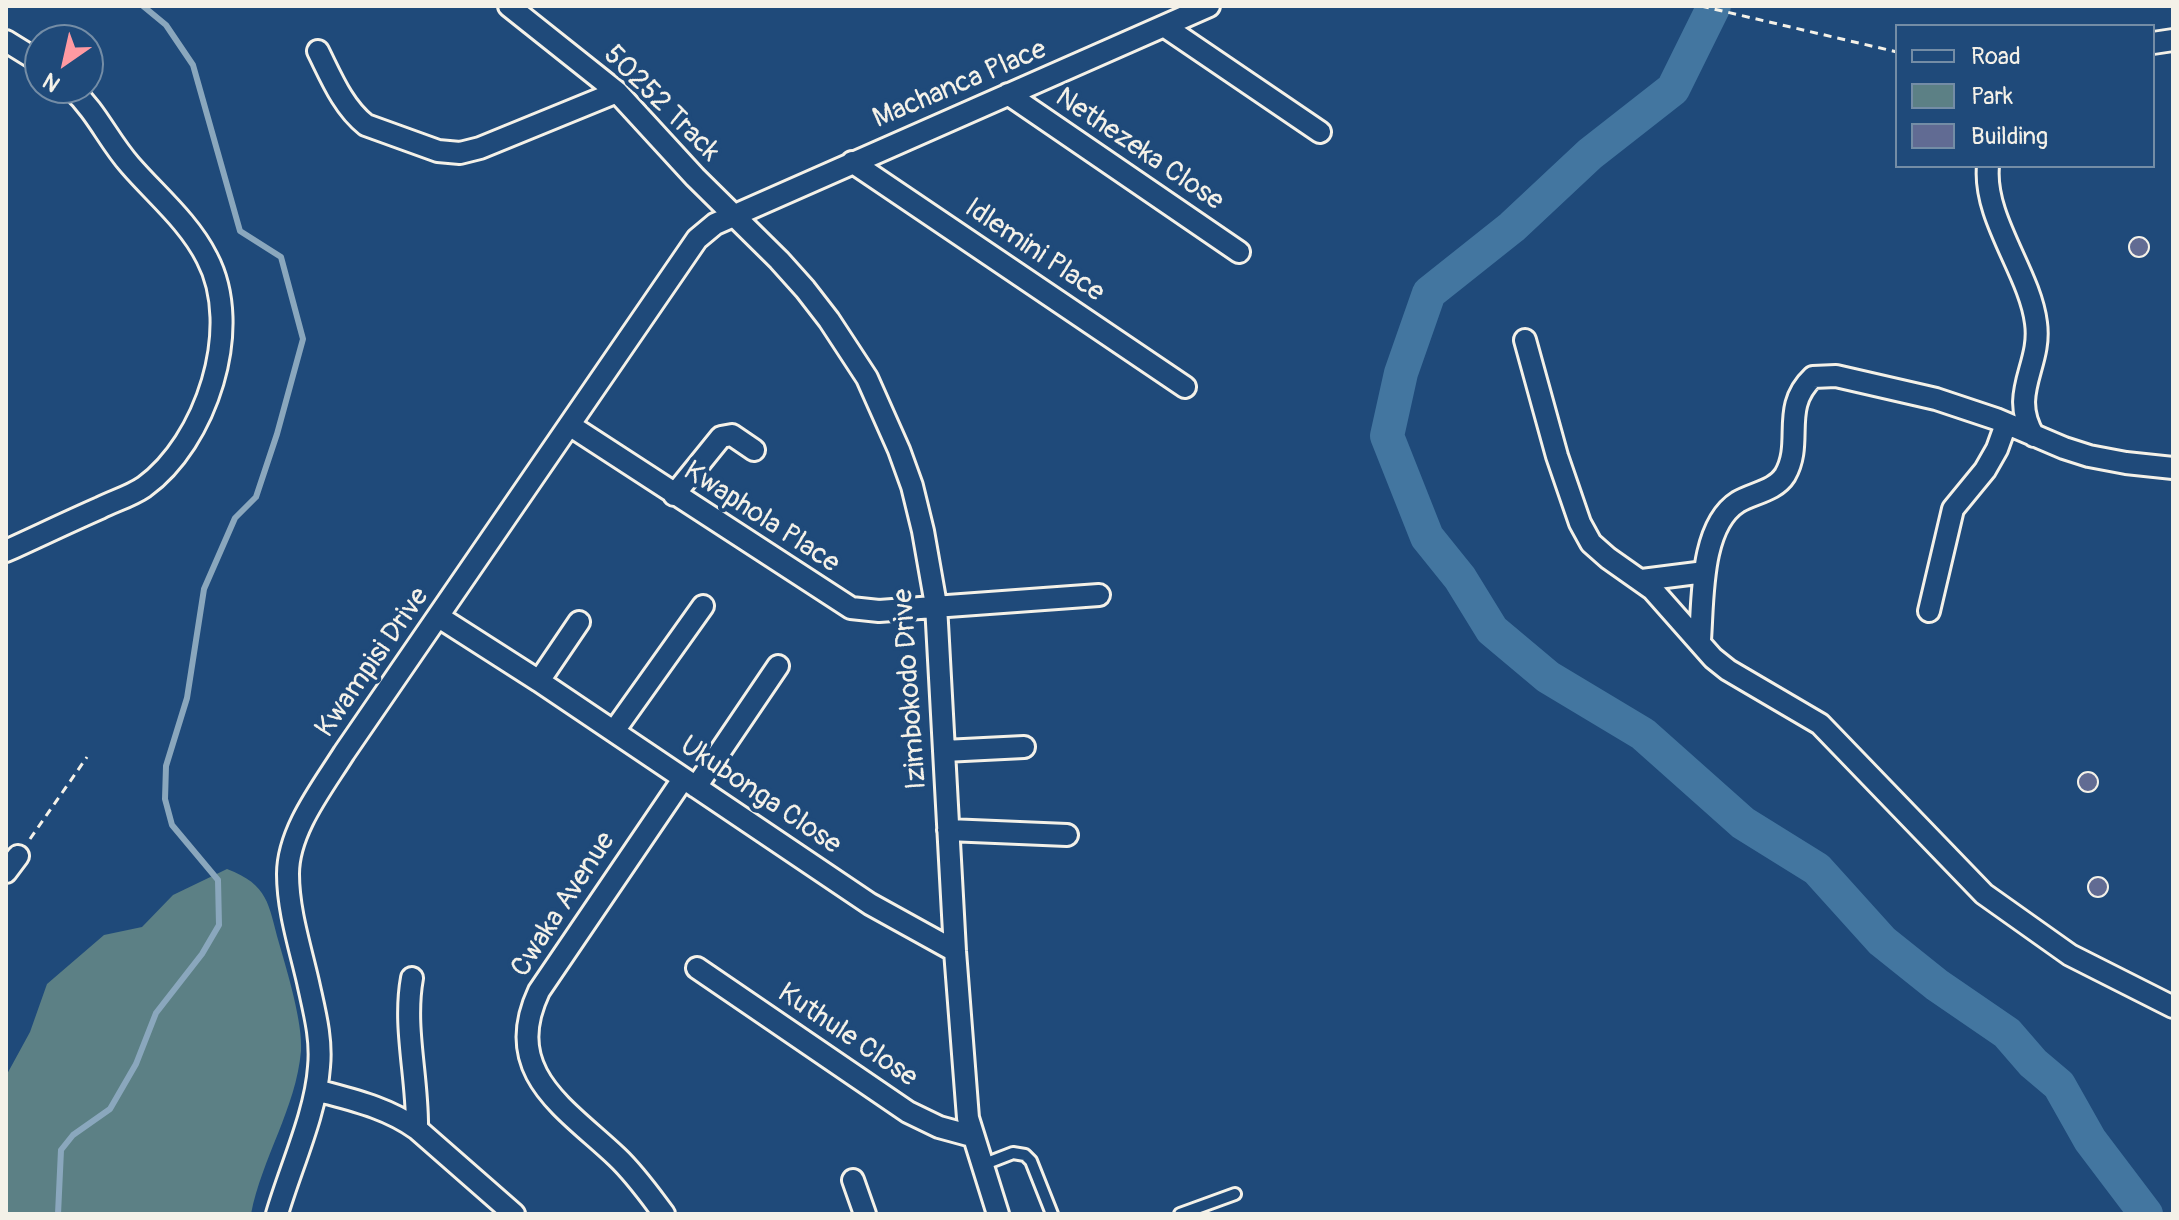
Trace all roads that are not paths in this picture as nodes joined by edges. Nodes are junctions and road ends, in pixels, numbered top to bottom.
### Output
1 (509, 6) edge
2 (1209, 6) edge
3 (1164, 26) junction
4 (6, 41) edge
5 (318, 51) dead end
6 (24, 52) edge
7 (617, 92) junction
8 (1008, 94) junction
9 (85, 104) edge
10 (1320, 132) dead end
11 (852, 162) junction
12 (1988, 168) edge
13 (732, 216) junction
14 (1239, 252) dead end
15 (1525, 340) dead end
16 (1185, 387) dead end
17 (2006, 424) junction
18 (571, 426) junction
19 (2034, 436) junction
20 (754, 450) dead end
21 (2173, 468) edge
22 (674, 495) junction
23 (6, 551) edge
24 (1705, 572) junction
25 (1642, 580) junction
26 (1099, 595) dead end
27 (936, 605) junction
28 (703, 606) dead end
29 (1929, 611) dead end
30 (439, 617) junction
31 (579, 622) dead end
32 (1700, 640) junction
33 (778, 666) dead end
34 (539, 681) junction
35 (614, 731) junction
36 (1024, 747) dead end
37 (944, 751) junction
38 (689, 783) junction
39 (948, 830) junction
40 (1067, 835) dead end
41 (955, 951) junction
42 (697, 968) dead end
43 (412, 978) dead end
44 (2173, 1007) edge
45 (316, 1090) junction
46 (417, 1129) junction
47 (972, 1136) junction
48 (982, 1165) junction
49 (853, 1180) dead end
50 (1235, 1194) dead end
51 (277, 1214) edge
52 (514, 1214) edge
53 (664, 1214) edge
54 (865, 1214) edge
55 (998, 1214) edge
56 (1052, 1214) edge
57 (1180, 1214) edge

1 - 7 street, 50252 Track
2 - 3 street, Machanca Place
3 - 8 street, Machanca Place
3 - 10 street
4 - 6 street
5 - 7 street
7 - 13 street, 50252 Track
8 - 11 street, Machanca Place
8 - 14 street, Nethezeka Close
9 - 23 street
11 - 13 street, Machanca Place
11 - 16 street, Idlemini Place
12 - 19 street
13 - 18 street, Kwampisi Drive
13 - 27 street, Izimbokodo Drive
15 - 25 street
17 - 19 street
17 - 24 street
17 - 29 street
18 - 22 street, Kwaphola Place
18 - 30 street, Kwampisi Drive
19 - 21 street
20 - 22 street
22 - 27 street, Kwaphola Place
24 - 25 street
24 - 32 street
25 - 32 street
26 - 27 street, Kwaphola Place
27 - 37 street, Izimbokodo Drive
28 - 35 street
30 - 34 street, Ukubonga Close
30 - 45 street, Kwampisi Drive
31 - 34 street
32 - 44 street
33 - 38 street, Cwaka Avenue
34 - 35 street, Ukubonga Close
35 - 38 street, Ukubonga Close
36 - 37 street
37 - 39 street, Izimbokodo Drive
38 - 41 street, Ukubonga Close
38 - 53 street, Cwaka Avenue
39 - 40 street
39 - 41 street, Izimbokodo Drive
41 - 47 street, Izimbokodo Drive
42 - 47 street, Kuthule Close
43 - 46 street
45 - 46 street
45 - 51 street, Kwampisi Drive
46 - 52 street
47 - 48 street, Izimbokodo Drive
48 - 55 street, Izimbokodo Drive
48 - 56 lane
49 - 54 street
50 - 57 lane

